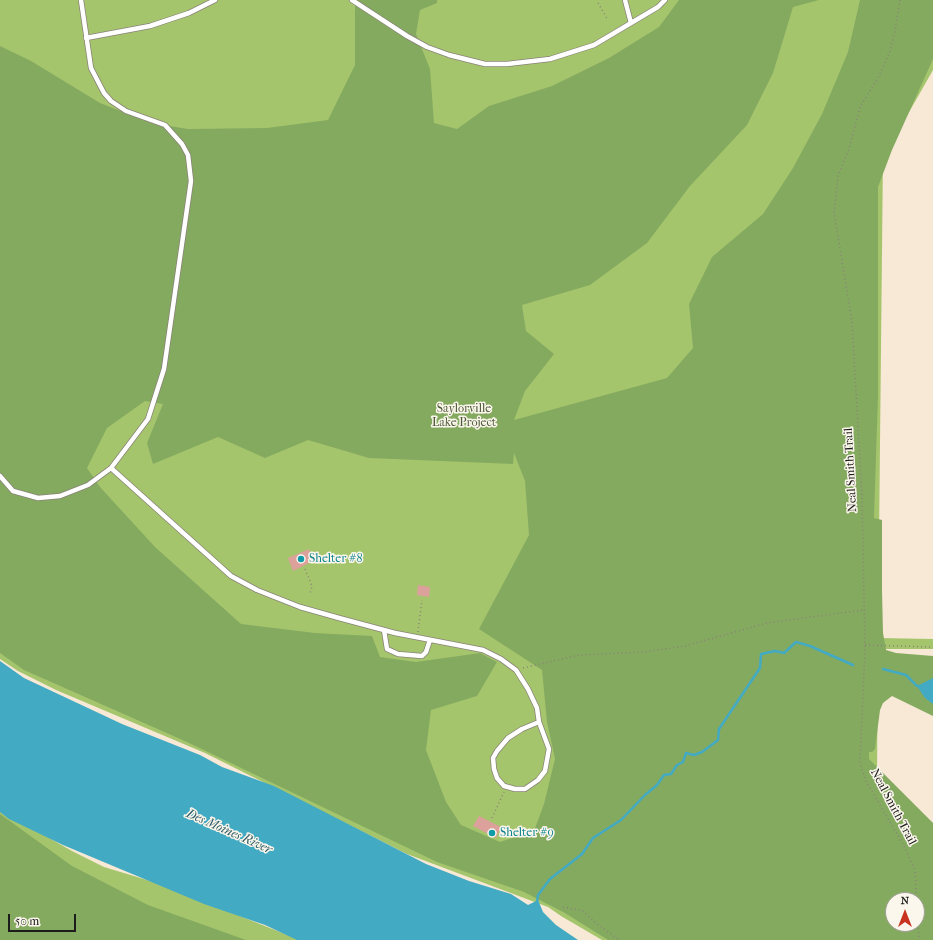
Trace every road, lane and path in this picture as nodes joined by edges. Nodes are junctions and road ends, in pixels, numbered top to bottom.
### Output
1 (81, 0) edge
2 (215, 0) edge
3 (352, 0) edge
4 (625, 0) edge
5 (665, 0) edge
6 (900, 0) edge
7 (598, 3) dead end
8 (608, 20) dead end
9 (631, 23) junction
10 (86, 38) junction
11 (111, 468) junction
12 (0, 476) edge
13 (305, 569) dead end
14 (310, 594) dead end
15 (422, 600) dead end
16 (863, 610) junction
17 (384, 630) junction
18 (417, 637) junction
19 (430, 640) junction
20 (865, 645) junction
21 (933, 647) edge
22 (516, 670) junction
23 (539, 722) junction
24 (506, 787) junction
25 (492, 818) dead end
26 (564, 906) dead end
27 (619, 940) edge
28 (919, 940) edge

1 - 10 lane
2 - 10 lane
3 - 9 lane
4 - 9 lane
5 - 9 lane
6 - 16 path, Neal Smith Trail
7 - 8 path
10 - 11 lane
11 - 12 lane
11 - 17 lane
13 - 14 path
15 - 18 path
16 - 20 path, Neal Smith Trail
16 - 22 path
17 - 18 lane
17 - 19 lane
18 - 19 lane
19 - 22 lane
20 - 21 path
20 - 28 path, Neal Smith Trail
22 - 23 lane
23 - 24 lane
23 - 24 lane
24 - 25 path
26 - 27 path

